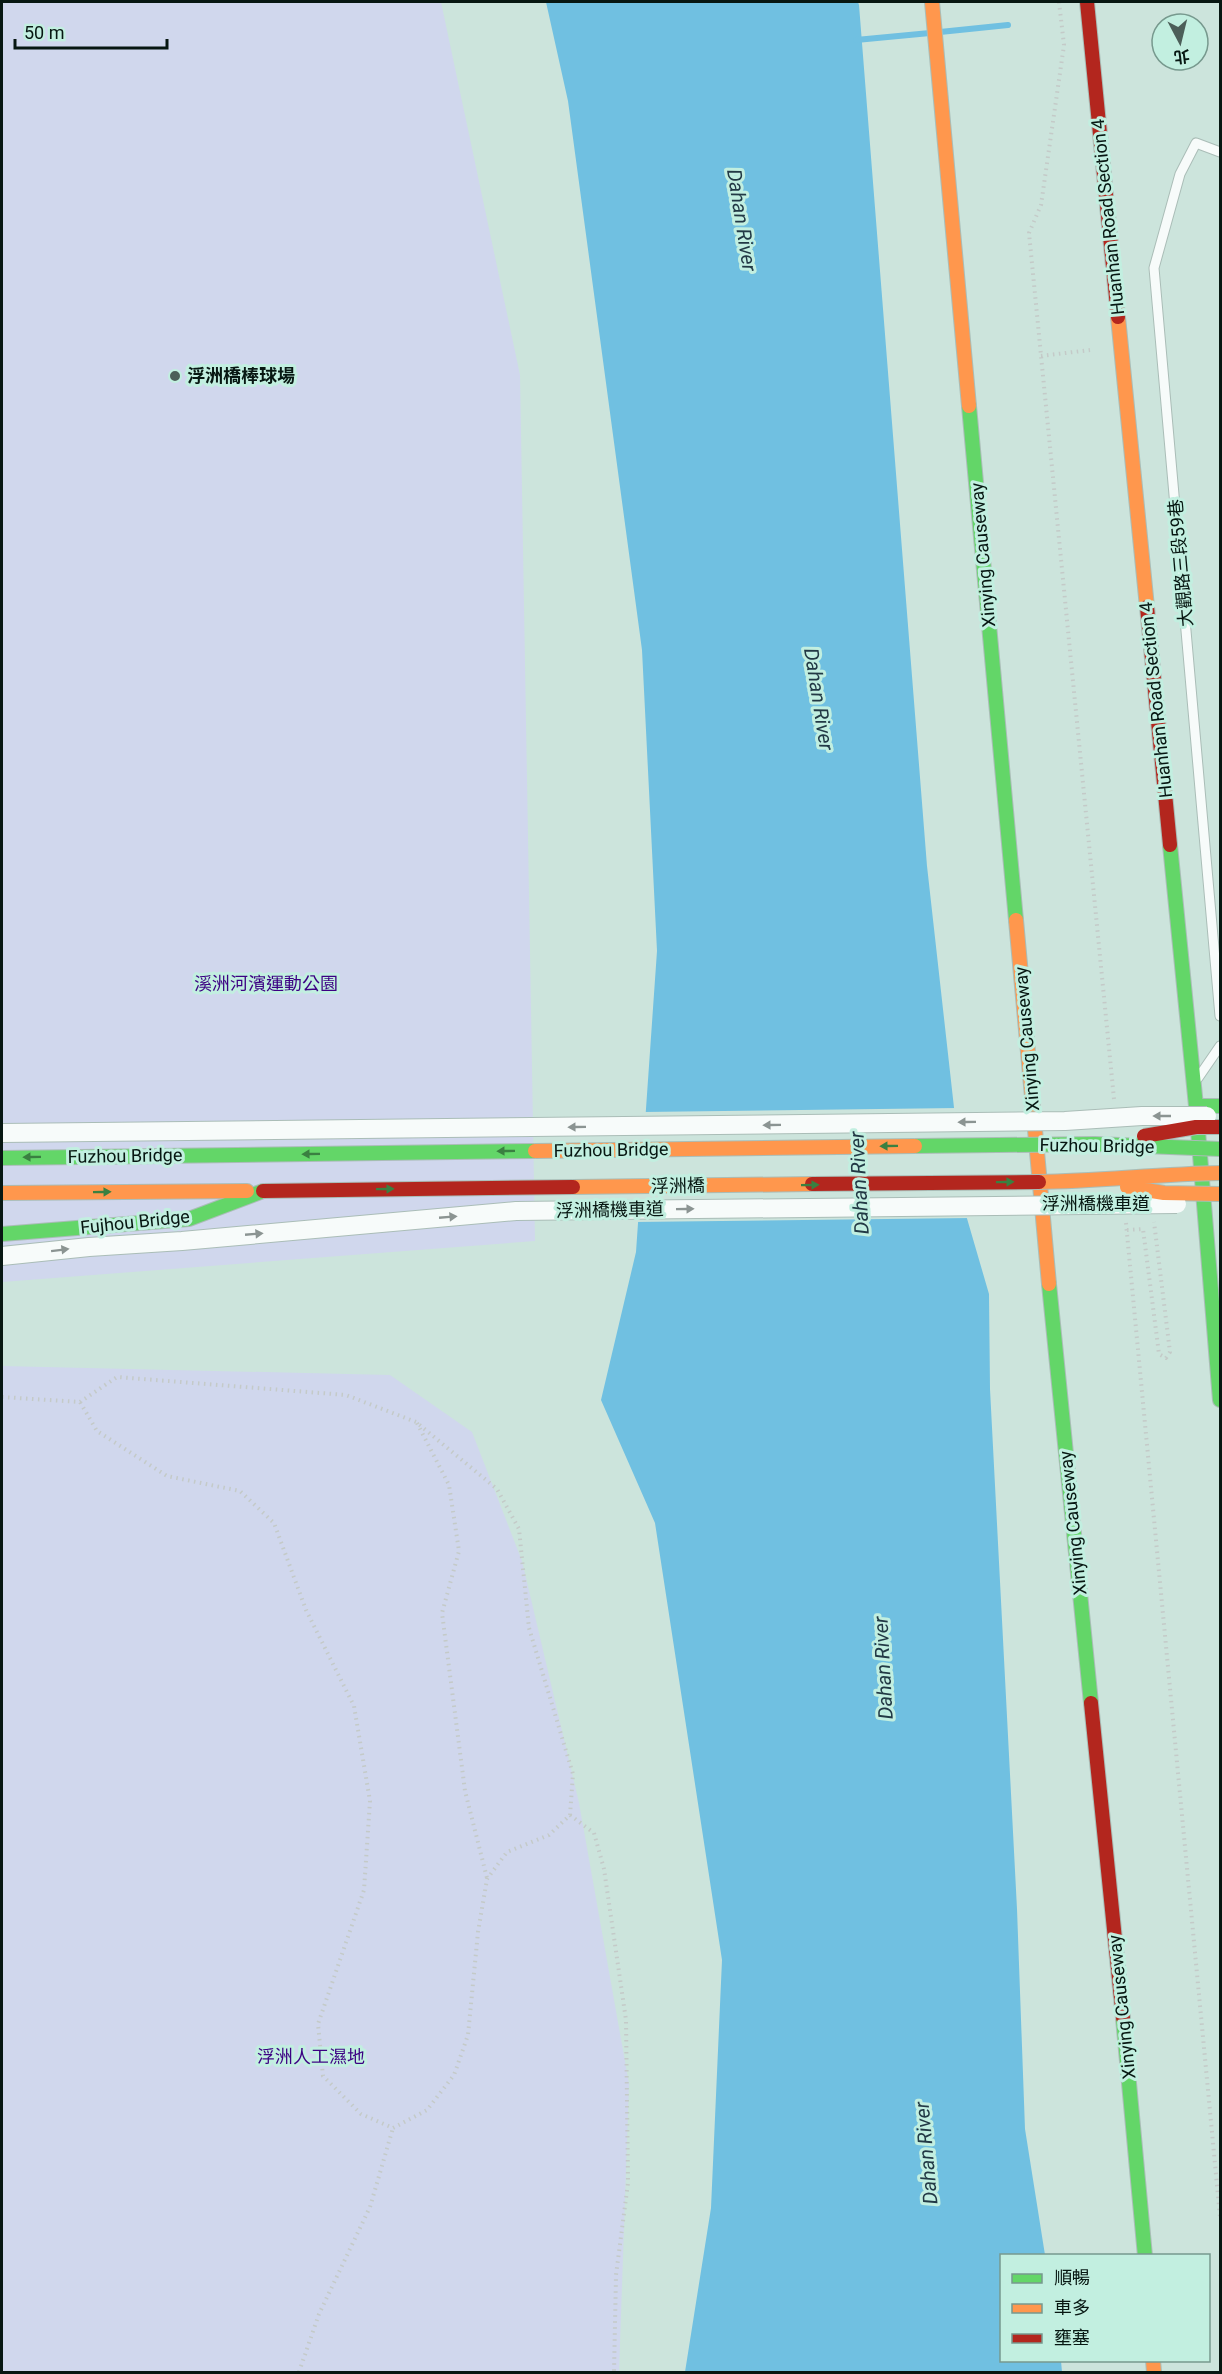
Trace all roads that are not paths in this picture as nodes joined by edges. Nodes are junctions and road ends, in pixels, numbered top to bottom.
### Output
1 (932, 2) edge
2 (1087, 2) edge
3 (1221, 152) edge
4 (1221, 1017) edge
5 (1221, 1046) edge
6 (1193, 1085) junction
7 (1196, 1106) junction
8 (1221, 1106) edge
9 (1221, 1116) edge
10 (1221, 1127) edge
11 (2, 1133) edge
12 (1095, 1144) junction
13 (1221, 1149) edge
14 (2, 1158) edge
15 (1221, 1173) edge
16 (1094, 1181) junction
17 (263, 1191) junction
18 (2, 1193) edge
19 (1221, 1194) edge
20 (1221, 1204) edge
21 (1221, 1227) edge
22 (1205, 1228) junction
23 (2, 1234) edge
24 (2, 1256) edge
25 (1221, 1400) edge
26 (1145, 2254) edge

1 - 26 street, Xinying Causeway
2 - 6 street, Huanhan Road Section 4
3 - 4 lane, 大觀路三段59巷
5 - 6 lane
6 - 7 street, Huanhan Road Section 4
7 - 8 street
7 - 22 street, Huanhan Road Section 4
9 -> 11 street, bridge
10 - 12 street, bridge
12 - 13 street, Fuzhou Bridge, bridge
12 -> 14 street, Fuzhou Bridge, bridge
15 - 16 street, Fuzhou Bridge, bridge
17 -> 16 street, 浮洲橋, bridge
16 - 19 street, bridge
18 -> 17 street, Fuzhou Bridge
17 - 23 street, Fujhou Bridge
24 -> 20 street, 浮洲橋機車道, bridge
21 - 22 street
22 - 25 street, Huanhan Road Section 4

